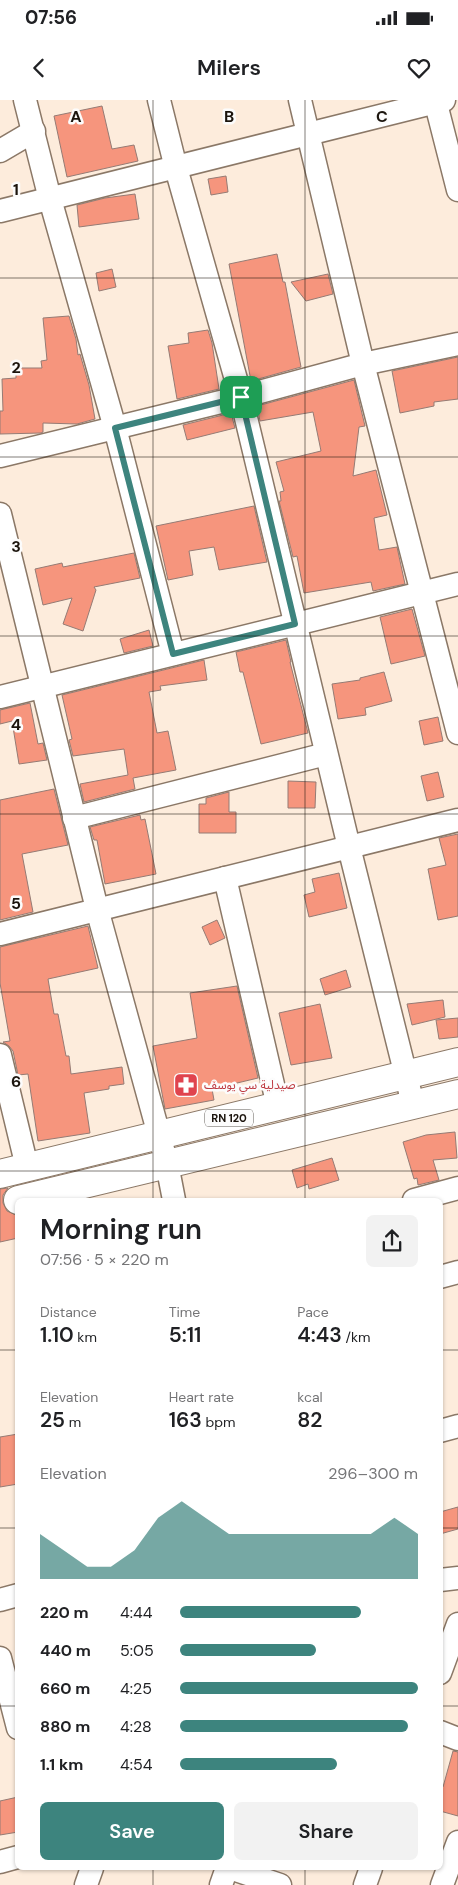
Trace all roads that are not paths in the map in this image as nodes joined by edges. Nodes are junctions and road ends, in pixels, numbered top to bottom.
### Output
1 (25, 100) edge
2 (159, 100) edge
3 (300, 100) edge
4 (438, 101) edge
5 (34, 131) junction
6 (308, 135) junction
7 (0, 152) edge
8 (176, 168) junction
9 (458, 190) edge
10 (50, 199) junction
11 (0, 211) edge
12 (458, 344) edge
13 (363, 364) junction
14 (241, 397) junction
15 (115, 428) junction
16 (0, 456) edge
17 (0, 514) edge
18 (458, 584) edge
19 (422, 593) junction
20 (295, 624) junction
21 (173, 654) junction
22 (42, 686) junction
23 (0, 697) edge
24 (457, 727) edge
25 (326, 754) junction
26 (74, 818) junction
27 (458, 820) edge
28 (349, 847) junction
29 (224, 878) junction
30 (97, 910) junction
31 (0, 934) edge
32 (0, 1056) edge
33 (458, 1062) edge
34 (407, 1074) junction
35 (458, 1094) edge
36 (413, 1104) junction
37 (278, 1106) junction
38 (158, 1135) junction
39 (167, 1164) junction
40 (27, 1167) junction
41 (0, 1174) edge
42 (458, 1188) edge
43 (26, 1198) edge
44 (174, 1198) edge
45 (421, 1198) edge
46 (15, 1201) edge
47 (0, 1204) edge
48 (458, 1272) edge
49 (443, 1276) edge
50 (458, 1426) edge
51 (443, 1430) edge
52 (458, 1578) edge
53 (443, 1580) edge
54 (15, 1596) edge
55 (0, 1600) edge
56 (458, 1624) edge
57 (0, 1658) edge
58 (443, 1665) edge
59 (15, 1716) edge
60 (443, 1733) edge
61 (458, 1739) edge
62 (443, 1839) edge
63 (458, 1843) edge
64 (15, 1858) edge
65 (0, 1862) edge
66 (91, 1870) edge
67 (227, 1870) edge
68 (234, 1870) edge
69 (369, 1870) edge
70 (86, 1885) edge
71 (221, 1885) edge
72 (280, 1885) edge
73 (365, 1885) edge
74 (442, 1885) edge

1 - 5 street
2 - 8 street
3 - 6 street
4 - 6 street
4 - 9 street
5 - 7 street
5 - 10 street
6 - 8 street
6 - 13 street
8 - 10 street
8 - 14 street
10 - 11 street
10 - 15 street
12 - 13 street
13 - 14 street
13 - 19 street
14 - 15 street
14 - 20 street
15 - 16 street
15 - 21 street
17 - 22 street
18 - 19 street
19 - 20 street
19 - 24 street
20 - 21 street
20 - 25 street
21 - 22 street
22 - 23 street
22 - 26 street
25 - 26 street
25 - 28 street
26 - 30 street
27 - 28 street
28 - 29 street
28 - 34 street
29 - 30 street
29 - 37 street
30 - 31 street
30 - 38 street
32 - 40 street
33 - 34 main road, RN 120
34 - 36 street
34 - 37 main road, RN 120
35 - 36 main road, RN 120
36 - 39 main road, RN 120
37 - 38 main road, RN 120
38 - 39 street
38 - 40 main road, RN 120
39 - 43 main road, RN 120
39 - 44 street
40 - 41 main road, RN 120
42 - 45 street
46 - 47 main road, RN 120
48 - 49 street
50 - 51 street
52 - 53 street
54 - 55 street
56 - 58 street
57 - 59 street
60 - 61 street
62 - 63 street
63 - 74 street
64 - 65 street
66 - 70 street
67 - 71 street
68 - 72 street
69 - 73 street

